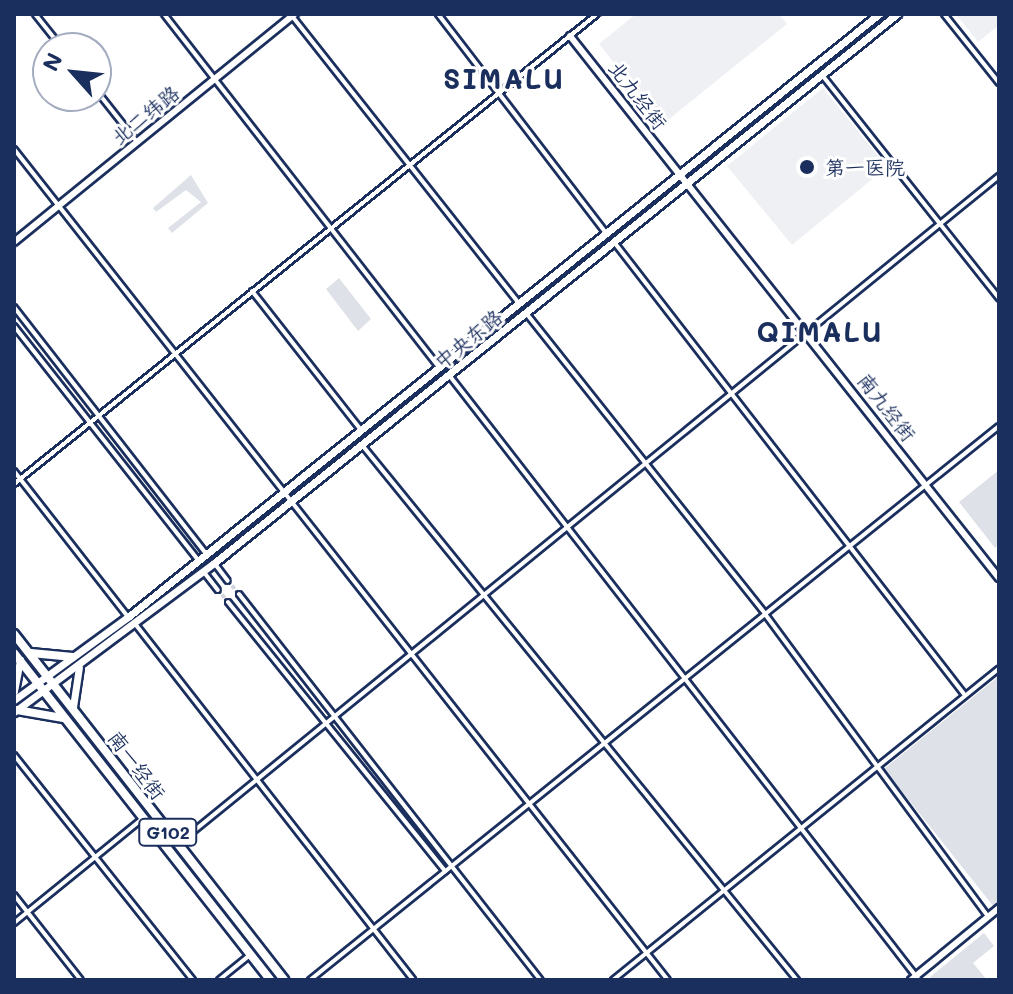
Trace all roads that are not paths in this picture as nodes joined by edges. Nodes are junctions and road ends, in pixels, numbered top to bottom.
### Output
1 (35, 14) edge
2 (164, 14) edge
3 (438, 14) edge
4 (597, 14) edge
5 (879, 14) edge
6 (897, 14) edge
7 (944, 14) edge
8 (294, 15) edge
9 (49, 32) edge
10 (570, 36) junction
11 (822, 75) junction
12 (216, 78) junction
13 (999, 83) edge
14 (498, 92) junction
15 (112, 110) edge
16 (137, 142) junction
17 (14, 149) edge
18 (411, 162) junction
19 (680, 174) junction
20 (999, 176) edge
21 (687, 184) junction
22 (59, 205) junction
23 (331, 227) junction
24 (939, 227) junction
25 (606, 233) junction
26 (14, 242) edge
27 (614, 242) junction
28 (252, 291) junction
29 (999, 298) edge
30 (519, 303) junction
31 (14, 307) edge
32 (526, 313) junction
33 (14, 326) edge
34 (806, 329) junction
35 (174, 354) junction
36 (439, 367) junction
37 (449, 375) junction
38 (730, 392) junction
39 (100, 414) junction
40 (90, 422) junction
41 (999, 426) edge
42 (361, 430) junction
43 (362, 444) junction
44 (644, 463) junction
45 (14, 471) edge
46 (20, 479) junction
47 (14, 484) edge
48 (927, 484) junction
49 (282, 493) junction
50 (289, 503) junction
51 (567, 527) junction
52 (849, 546) junction
53 (206, 554) junction
54 (198, 560) junction
55 (214, 563) junction
56 (203, 571) junction
57 (999, 578) edge
58 (228, 581) tunnel mouth
59 (218, 590) tunnel mouth
60 (239, 594) tunnel mouth
61 (486, 594) junction
62 (228, 602) tunnel mouth
63 (765, 614) junction
64 (128, 617) junction
65 (136, 625) junction
66 (14, 634) edge
67 (29, 653) junction
68 (17, 656) edge
69 (411, 656) junction
70 (73, 657) junction
71 (81, 664) junction
72 (999, 668) edge
73 (686, 677) junction
74 (51, 679) junction
75 (40, 686) junction
76 (14, 691) edge
77 (964, 694) junction
78 (14, 700) edge
79 (73, 707) junction
80 (16, 711) edge
81 (339, 717) junction
82 (67, 720) junction
83 (329, 724) junction
84 (607, 741) junction
85 (14, 755) edge
86 (875, 769) junction
87 (259, 782) junction
88 (528, 805) junction
89 (142, 819) junction
90 (803, 828) junction
91 (177, 844) junction
92 (94, 856) junction
93 (453, 864) junction
94 (445, 871) junction
95 (725, 890) junction
96 (14, 895) edge
97 (999, 908) edge
98 (27, 912) junction
99 (988, 917) junction
100 (14, 923) edge
101 (373, 929) junction
102 (646, 953) junction
103 (250, 955) junction
104 (916, 979) edge
105 (81, 980) edge
106 (193, 980) edge
107 (219, 980) edge
108 (270, 980) edge
109 (284, 980) edge
110 (310, 980) edge
111 (413, 980) edge
112 (541, 980) edge
113 (613, 980) edge
114 (668, 980) edge
115 (797, 980) edge

1 - 9 street
2 - 12 street
3 - 14 street
4 - 10 street
5 - 19 main road, 中央东路
6 - 11 main road, 中央东路
7 - 13 street
8 - 12 street, 北二纬路
8 - 18 street
10 - 14 street
10 - 19 street, 北九经街
11 - 21 main road, 中央东路
11 - 24 street
12 - 16 street, 北二纬路
12 - 23 street
14 - 18 street
14 - 25 street
15 - 16 street
16 - 22 street, 北二纬路
17 - 22 street
18 - 23 street
18 - 30 street
19 - 21 street, 北九经街
19 - 25 main road, 中央东路
20 - 24 street
21 - 27 main road, 中央东路
21 - 34 street, 南九经街
22 - 26 street, 北二纬路
22 - 35 street
23 - 28 street
23 - 36 street
24 - 29 street
24 - 34 street
25 - 30 main road, 中央东路
27 - 32 main road, 中央东路
27 - 38 street
28 - 35 street
28 - 42 street
30 - 36 main road, 中央东路
31 - 39 street
32 - 37 main road, 中央东路
32 - 44 street
33 - 40 street
34 - 38 street
34 - 48 street, 南九经街
35 - 39 street
35 - 49 street
36 - 42 main road, 中央东路
37 - 43 main road, 中央东路
37 - 51 street
38 - 44 street
38 - 52 street
39 - 40 street
39 - 53 street
40 - 46 street
40 - 54 street
41 - 48 street
42 - 49 main road, 中央东路
43 - 50 main road, 中央东路
43 - 61 street
44 - 51 street
44 - 63 street
45 - 46 street
46 - 47 street
46 - 64 street
48 - 52 street
48 - 57 street, 南九经街
49 - 50 street
49 - 53 main road, 中央东路
50 - 55 main road, 中央东路
50 - 69 street
51 - 61 street
51 - 73 street
52 - 63 street
52 - 77 street
53 - 54 main road, 中央东路
54 - 64 main road, 中央东路
55 - 56 main road, 中央东路
55 - 58 street
56 - 59 street
56 - 65 main road, 中央东路
60 - 81 street
61 - 69 street
61 - 84 street
62 - 83 street
63 - 73 street
63 - 86 street
64 - 70 main road, 中央东路
65 - 71 main road, 中央东路
65 - 87 street
66 - 67 highway, G102
67 - 70 highway
67 - 74 highway, G102
68 - 75 highway, G102
68 - 76 main road
69 - 81 street
69 - 88 street
70 - 74 main road, 中央东路
71 - 74 main road, 中央东路
71 - 79 main road
72 - 77 street
73 - 84 street
73 - 90 street
74 - 75 main road
74 - 79 highway, 南一经街 / G102
75 - 78 main road
75 - 80 main road
75 - 82 highway, 南一经街 / G102
77 - 86 street
79 - 91 highway, 南一经街 / G102
80 - 82 highway
81 - 83 street
81 - 93 street
82 - 89 highway, 南一经街 / G102
83 - 87 street
83 - 94 street
84 - 88 street
84 - 95 street
85 - 92 street
86 - 90 street
86 - 99 street
87 - 91 street
87 - 101 street
88 - 93 street
88 - 102 street
89 - 92 street
89 - 103 highway, 南一经街 / G102
90 - 95 street
90 - 104 street
91 - 109 highway, 南一经街 / G102
92 - 98 street
92 - 106 street
93 - 94 street
93 - 112 street
94 - 101 street
95 - 102 street
95 - 115 street
96 - 98 street
97 - 99 street
98 - 100 street
98 - 105 street
99 - 104 street
101 - 110 street
101 - 111 street
102 - 113 street
102 - 114 street
103 - 107 street
103 - 108 highway, 南一经街 / G102

